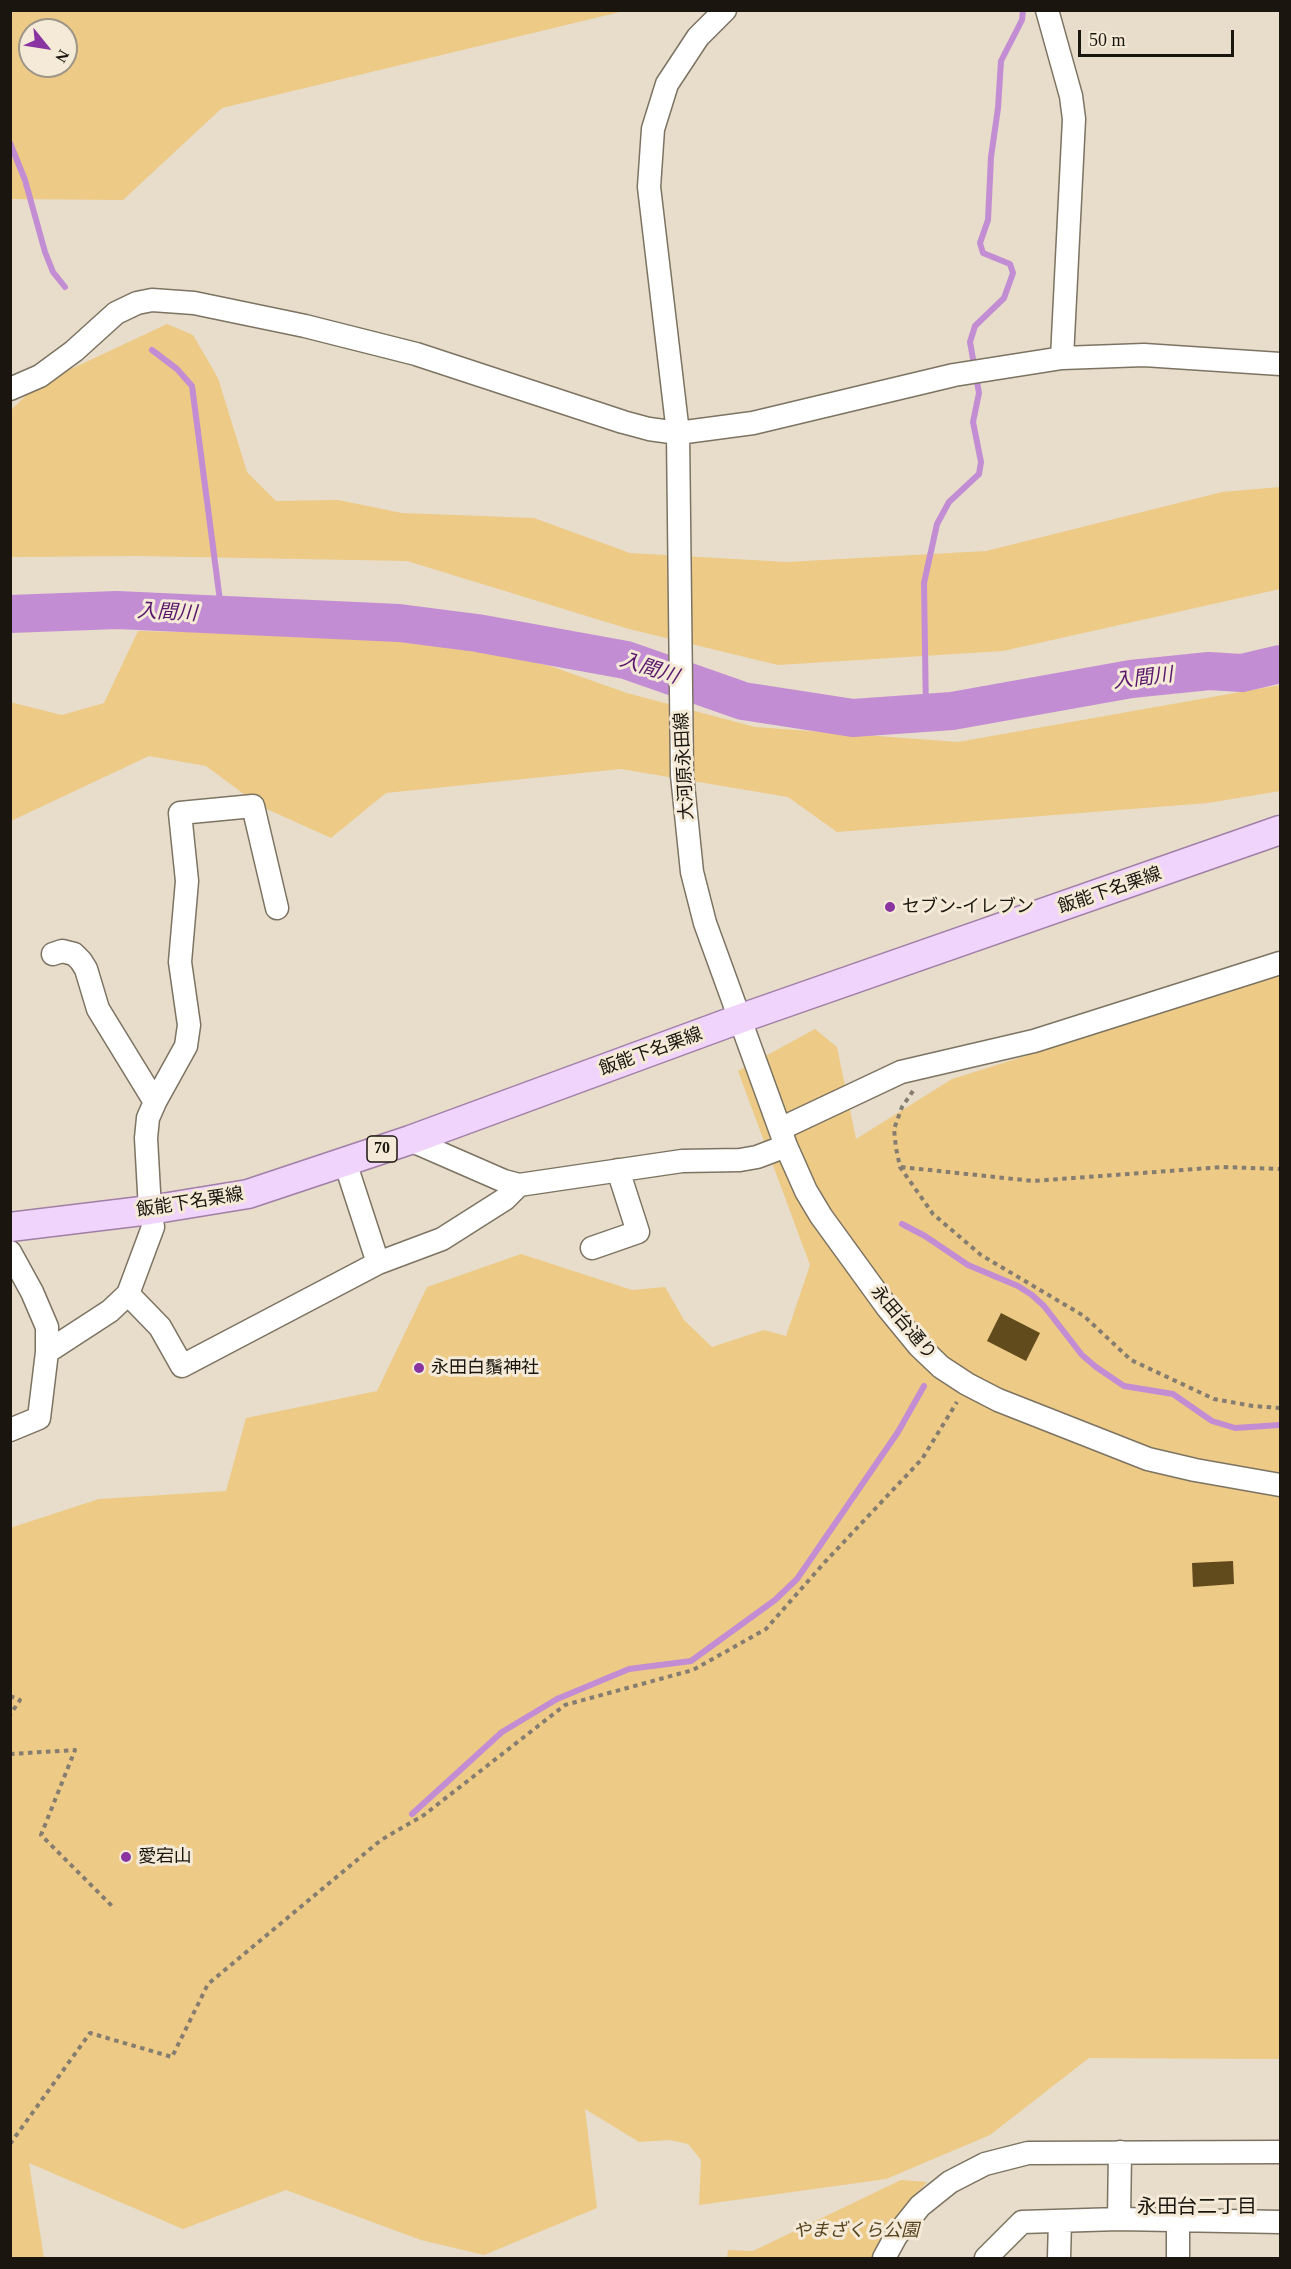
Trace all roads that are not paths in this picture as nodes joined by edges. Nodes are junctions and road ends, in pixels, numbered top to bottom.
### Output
1 (725, 10) edge
2 (1047, 10) edge
3 (1062, 358) junction
4 (1281, 364) edge
5 (10, 389) edge
6 (678, 433) junction
7 (1281, 830) edge
8 (277, 908) dead end
9 (53, 954) dead end
10 (1281, 963) edge
11 (740, 1019) junction
12 (155, 1101) junction
13 (783, 1138) junction
14 (410, 1140) junction
15 (345, 1162) junction
16 (618, 1170) junction
17 (519, 1185) junction
18 (150, 1210) junction
19 (10, 1227) edge
20 (592, 1248) dead end
21 (10, 1252) edge
22 (378, 1263) junction
23 (128, 1294) junction
24 (47, 1352) junction
25 (10, 1430) edge
26 (1281, 1485) edge
27 (1120, 2152) junction
28 (1281, 2152) edge
29 (1119, 2219) junction
30 (1060, 2220) junction
31 (1179, 2221) junction
32 (1281, 2222) edge
33 (884, 2259) edge
34 (986, 2259) edge
35 (1059, 2259) edge
36 (1178, 2259) edge

1 - 6 street, 大河原永田線
2 - 3 street
3 - 4 street
3 - 6 street
5 - 6 street
6 - 11 street, 大河原永田線
7 - 11 main road, 飯能下名栗線 / 70
8 - 12 street
9 - 12 street
10 - 13 street
11 - 13 street, 永田台通り
11 - 14 main road, 飯能下名栗線 / 70
12 - 18 street
13 - 16 street
13 - 26 street, 永田台通り
14 - 15 main road, 飯能下名栗線 / 70
14 - 17 street
15 - 18 main road, 飯能下名栗線 / 70
15 - 22 street
16 - 17 street
16 - 20 street
17 - 22 street
18 - 19 main road, 飯能下名栗線 / 70
18 - 23 street
21 - 24 street
22 - 23 street
23 - 24 street
24 - 25 street
27 - 28 street
27 - 29 street
27 - 33 street
29 - 30 street
29 - 31 street
30 - 34 street
30 - 35 street
31 - 32 street
31 - 36 street

